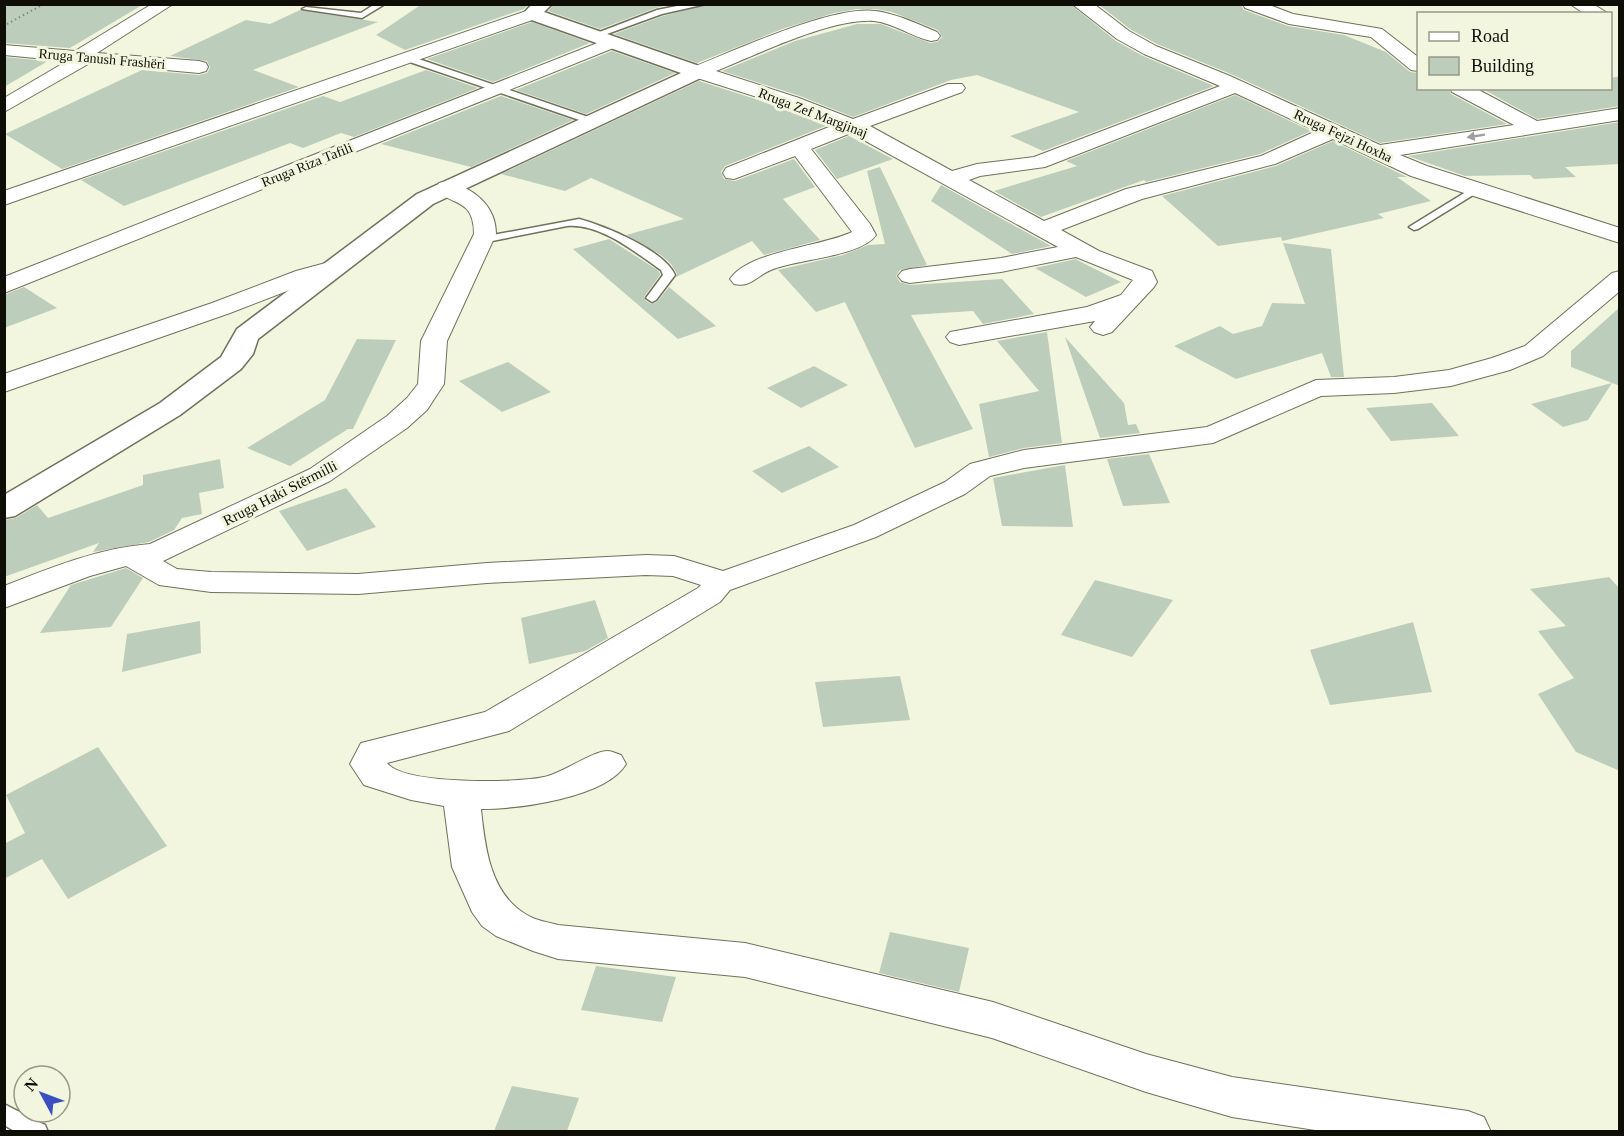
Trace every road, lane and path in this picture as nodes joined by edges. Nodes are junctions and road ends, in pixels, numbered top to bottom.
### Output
1 (44, 4) edge
2 (165, 4) edge
3 (381, 4) edge
4 (702, 4) edge
5 (1080, 4) edge
6 (1251, 4) edge
7 (1578, 4) edge
8 (306, 9) dead end
9 (537, 9) edge
10 (1596, 12) edge
11 (4, 26) edge
12 (931, 36) dead end
13 (601, 39) junction
14 (8, 53) edge
15 (82, 57) junction
16 (407, 58) junction
17 (1417, 64) edge
18 (199, 67) dead end
19 (698, 72) junction
20 (1236, 86) junction
21 (955, 88) dead end
22 (496, 89) junction
23 (1463, 90) edge
24 (4, 106) edge
25 (1620, 114) edge
26 (594, 122) junction
27 (852, 125) junction
28 (1534, 127) junction
29 (1332, 131) junction
30 (799, 147) junction
31 (1377, 152) junction
32 (734, 173) dead end
33 (951, 179) junction
34 (447, 188) junction
35 (1474, 190) junction
36 (4, 199) edge
37 (1414, 227) dead end
38 (1043, 229) junction
39 (1620, 236) edge
40 (482, 240) junction
41 (1079, 250) junction
42 (333, 268) junction
43 (910, 276) dead end
44 (1620, 278) edge
45 (742, 279) dead end
46 (4, 286) edge
47 (652, 298) dead end
48 (1131, 299) junction
49 (1103, 327) dead end
50 (959, 337) dead end
51 (4, 384) edge
52 (4, 509) edge
53 (129, 554) junction
54 (717, 584) junction
55 (4, 598) edge
56 (608, 764) dead end
57 (462, 795) junction
58 (4, 1113) edge
59 (37, 1131) edge
60 (1468, 1131) edge

1 - 11 path
2 - 15 street
3 - 8 lane
4 - 13 lane
5 - 20 street, Rruga Fejzi Hoxha
6 - 17 street
7 - 10 street
9 - 13 street, Rruga Zef Margjinaj
9 - 16 street
12 - 19 street
13 - 19 street, Rruga Zef Margjinaj
13 - 22 street, Rruga Riza Tafili
14 - 15 street, Rruga Tanush Frashëri
15 - 18 street, Rruga Tanush Frashëri
15 - 24 street
16 - 22 lane
16 - 36 street
19 - 26 street
19 - 27 street, Rruga Zef Margjinaj
20 - 29 street, Rruga Fejzi Hoxha
20 - 33 street
21 - 27 street
22 - 26 lane
22 - 46 street, Rruga Riza Tafili
23 - 28 street
25 - 28 street
26 - 34 street
27 - 30 street
27 - 33 street, Rruga Zef Margjinaj
28 -> 31 street
29 - 31 street, Rruga Fejzi Hoxha
29 - 38 street
30 - 32 street
30 - 45 street
31 - 35 street, Rruga Fejzi Hoxha
33 - 38 street, Rruga Zef Margjinaj
34 - 40 street
34 - 42 street
35 - 37 lane
35 - 39 street, Rruga Fejzi Hoxha
38 - 41 street, Rruga Zef Margjinaj
40 - 47 lane
40 - 53 street, Rruga Haki Stërmilli
41 - 43 street
41 - 48 street, Rruga Zef Margjinaj
42 - 51 street
42 - 52 street
44 - 54 street
48 - 49 street
48 - 50 street
53 - 54 street
53 - 55 street, Rruga Haki Stërmilli
54 - 57 street
56 - 57 street
57 - 60 street
58 - 59 lane

